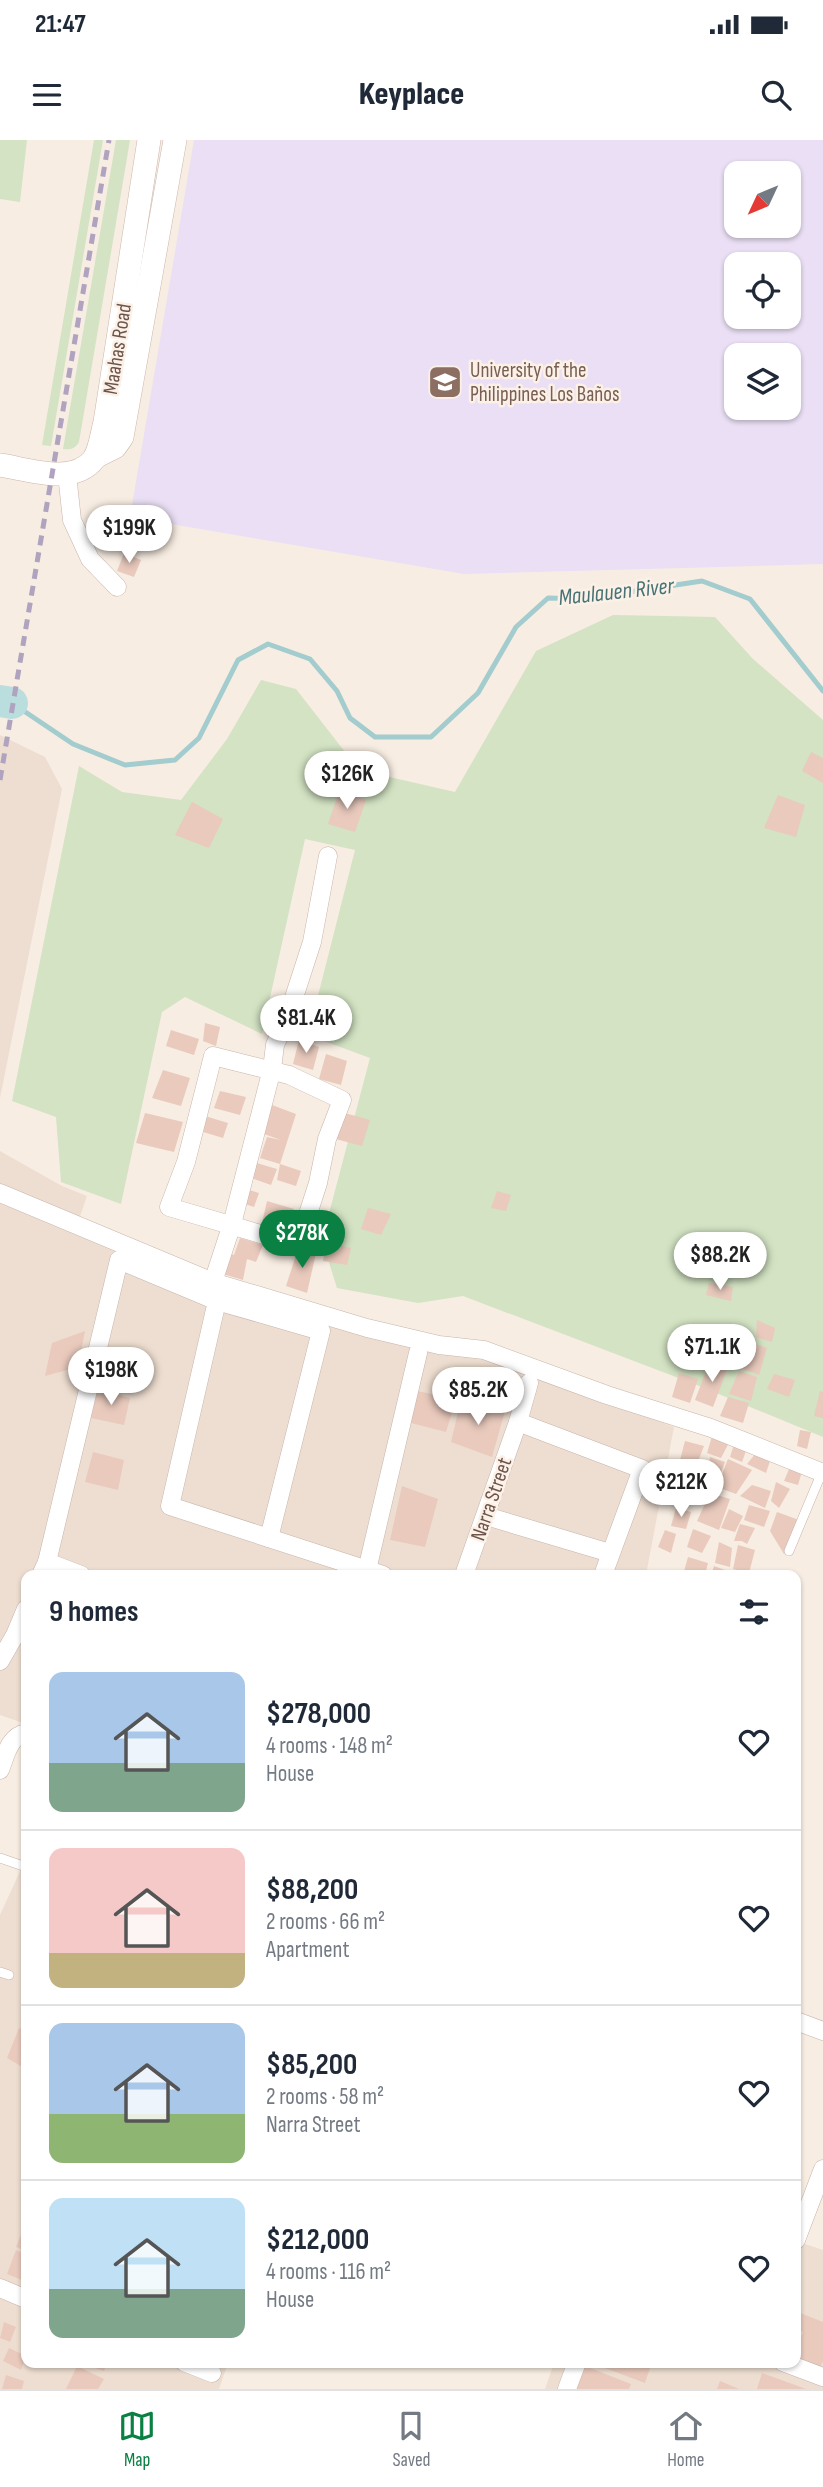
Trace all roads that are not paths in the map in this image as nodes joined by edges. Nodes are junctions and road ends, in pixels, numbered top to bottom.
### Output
1 (149, 140) edge
2 (175, 140) edge
3 (95, 457) junction
4 (0, 465) edge
5 (67, 474) junction
6 (117, 587) dead end
7 (328, 856) dead end
8 (272, 1069) junction
9 (0, 1195) edge
10 (232, 1224) junction
11 (214, 1282) junction
12 (217, 1301) junction
13 (418, 1353) dead end
14 (529, 1383) dead end
15 (518, 1422) junction
16 (823, 1472) edge
17 (486, 1516) junction
18 (268, 1538) junction
19 (789, 1551) dead end
20 (610, 1553) junction
21 (44, 1569) edge
22 (369, 1570) edge
23 (375, 1570) edge
24 (466, 1570) edge
25 (605, 1570) edge
26 (21, 1637) edge
27 (0, 1661) edge
28 (21, 1735) edge
29 (0, 1770) edge
30 (0, 1858) edge
31 (21, 1865) edge
32 (801, 2023) edge
33 (823, 2031) edge
34 (823, 2169) edge
35 (801, 2226) edge
36 (0, 2288) edge
37 (21, 2297) edge
38 (575, 2368) edge
39 (799, 2368) edge
40 (823, 2377) edge
41 (823, 2383) edge
42 (567, 2389) edge
43 (821, 2389) edge

1 - 3 street, Maahas Road
2 - 3 street
3 - 5 street
4 - 5 street
5 - 6 street
7 - 8 street
8 - 10 street
8 - 10 street
8 - 10 street
9 - 11 street
10 - 11 street
11 - 16 street
12 - 18 street
12 - 18 street
12 - 21 street
13 - 23 street
14 - 15 street, Narra Street
15 - 17 street, Narra Street
15 - 20 street
16 - 19 lane
17 - 20 street
17 - 24 street, Narra Street
18 - 22 street
20 - 25 street
26 - 27 street
28 - 29 street
30 - 31 lane
32 - 33 street
34 - 35 street
36 - 37 street
38 - 42 street
39 - 40 street
41 - 43 lane

